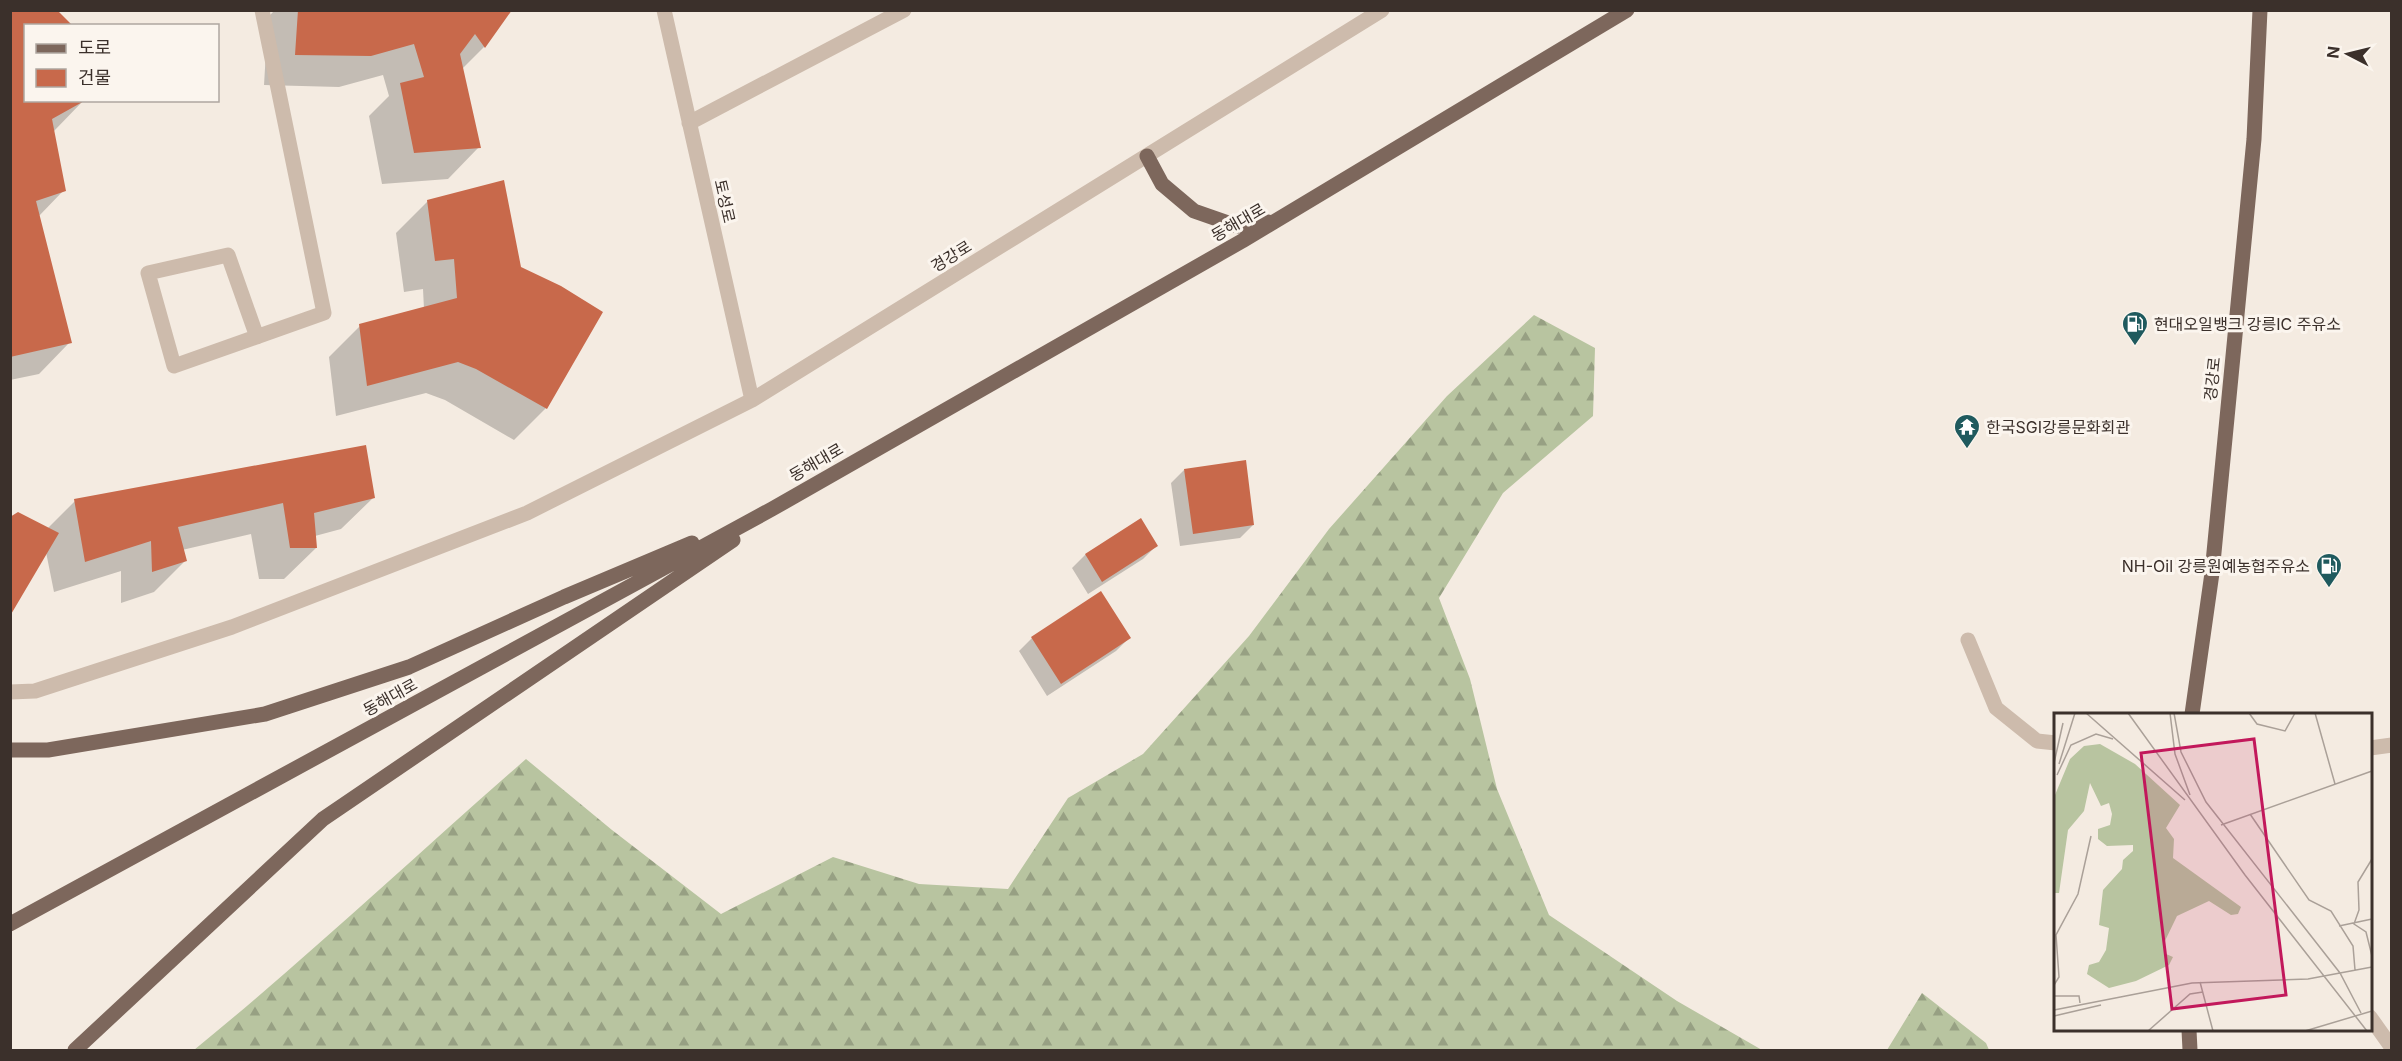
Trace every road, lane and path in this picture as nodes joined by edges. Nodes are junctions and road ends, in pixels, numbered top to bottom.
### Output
1 (262, 10) edge
2 (664, 10) edge
3 (904, 10) edge
4 (1383, 10) edge
5 (1627, 10) edge
6 (2260, 10) edge
7 (689, 123) junction
8 (1147, 156) junction
9 (1274, 222) junction
10 (257, 337) junction
11 (752, 400) junction
12 (827, 476) junction
13 (772, 509) junction
14 (1968, 640) dead end
15 (10, 692) edge
16 (2192, 713) edge
17 (2054, 743) edge
18 (2391, 745) edge
19 (2372, 748) edge
20 (10, 750) edge
21 (10, 924) edge
22 (2372, 1020) edge
23 (2189, 1031) edge
24 (2391, 1048) edge
25 (75, 1050) edge
26 (2190, 1050) edge

1 - 10 street
2 - 7 street, 토성로
3 - 7 street
4 - 8 street, 경강로
5 - 9 main road, 동해대로
6 - 16 main road, 경강로
7 - 11 street, 토성로
8 - 9 main road
8 - 11 street, 경강로
9 - 12 main road, 동해대로
10 - 10 street
11 - 15 street, 경강로
12 - 13 main road, 동해대로
12 - 25 main road
13 - 20 main road
13 - 21 main road, 동해대로
14 - 17 street
18 - 19 street
22 - 24 street
23 - 26 main road

